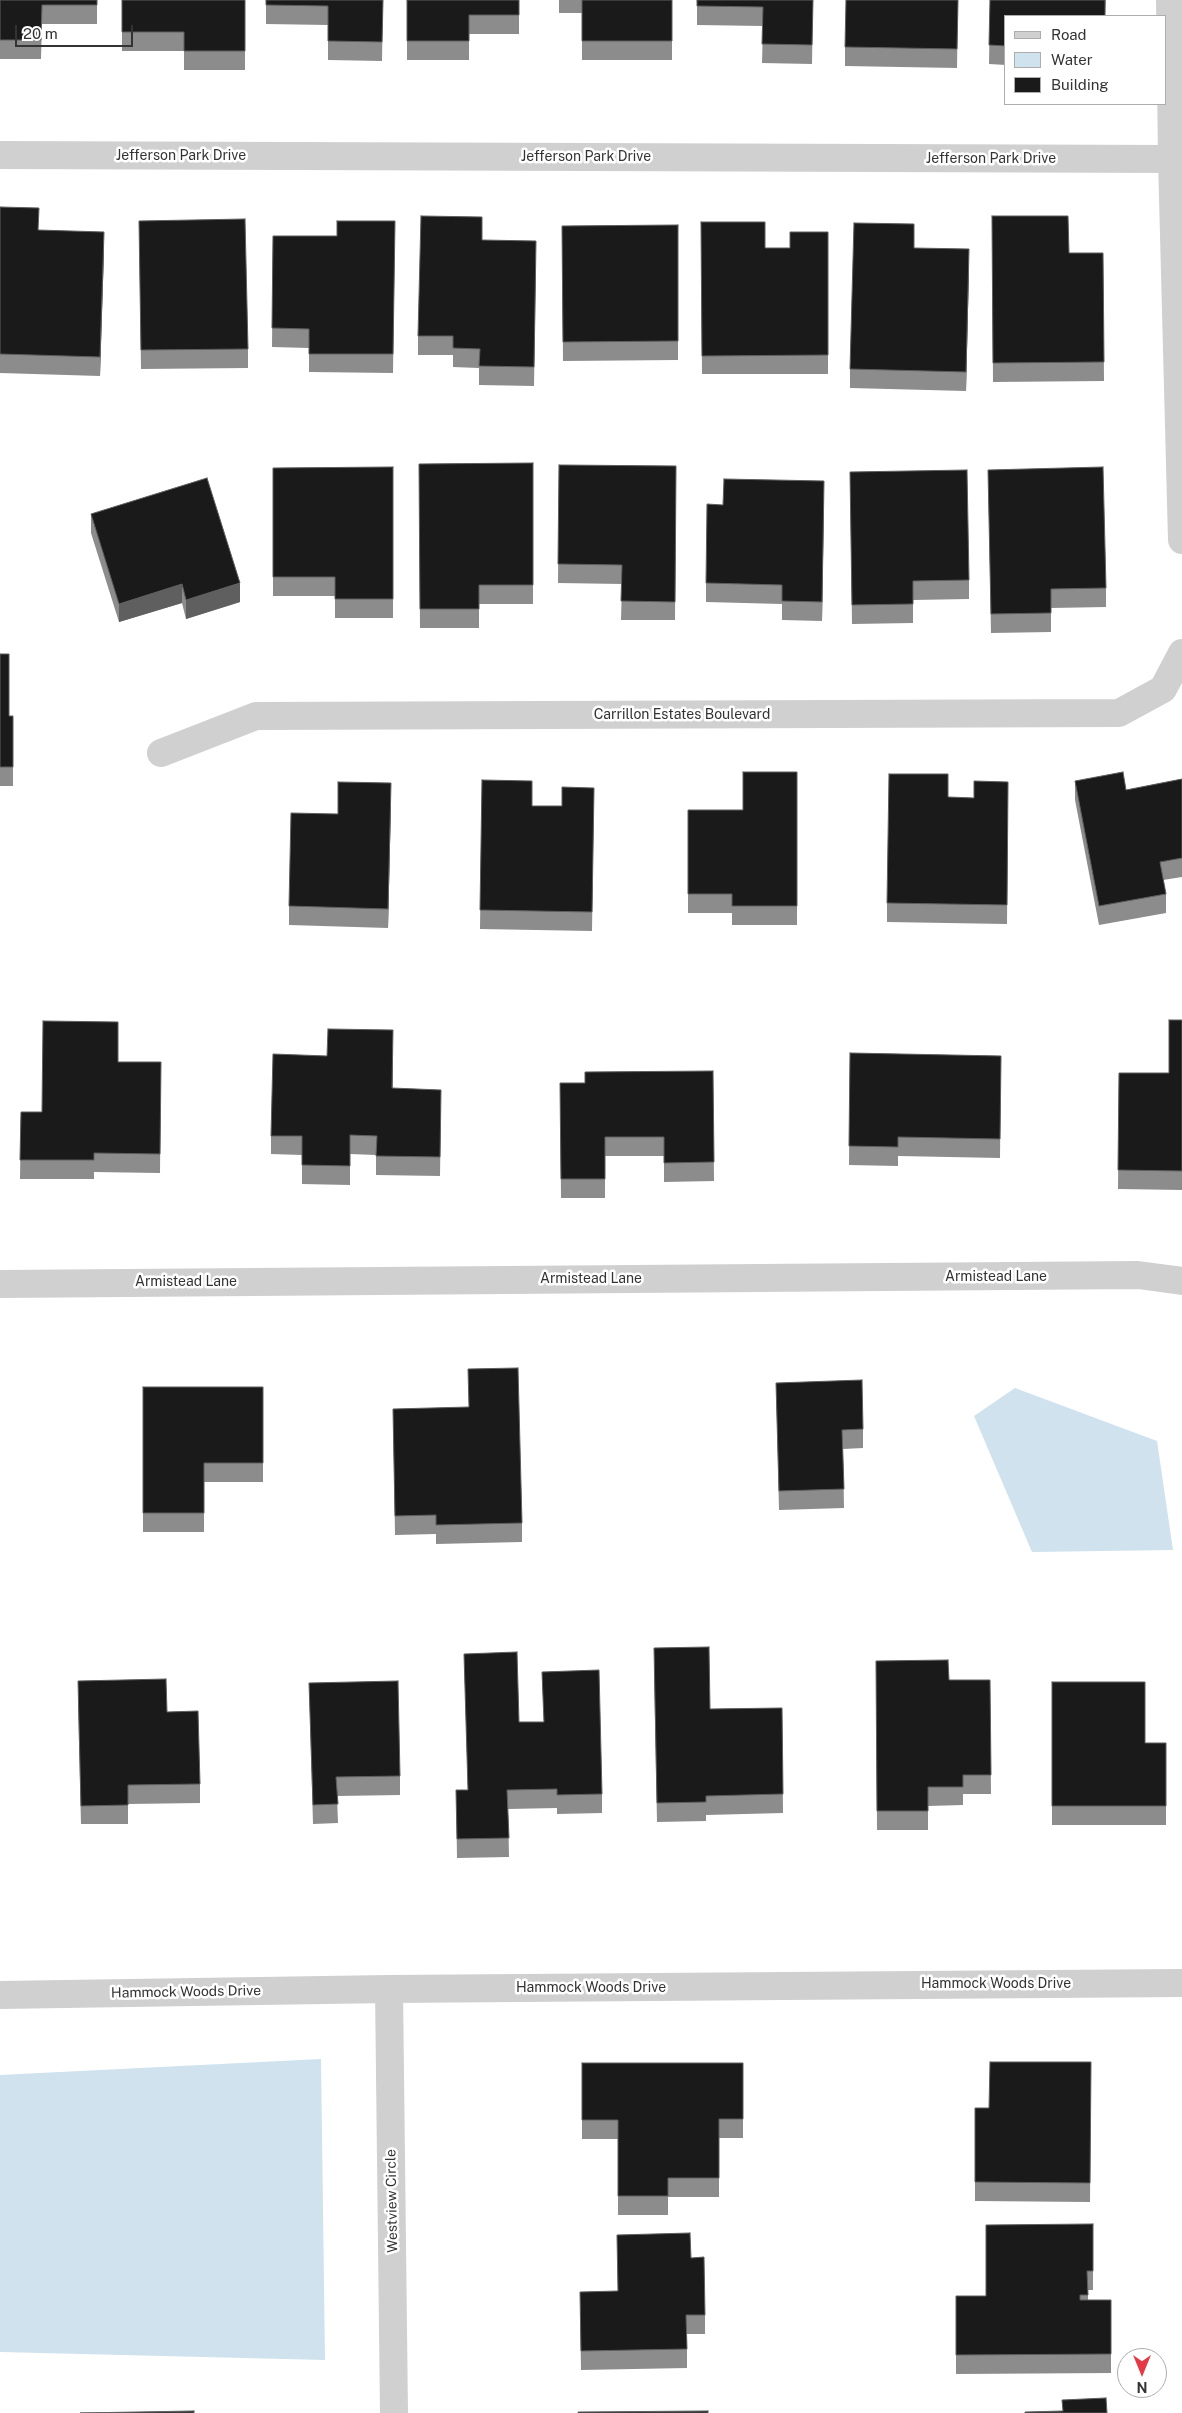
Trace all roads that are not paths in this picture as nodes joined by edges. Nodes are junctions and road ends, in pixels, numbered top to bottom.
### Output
1 (1170, 0) edge
2 (0, 155) edge
3 (1172, 159) junction
4 (1182, 540) edge
5 (1182, 653) edge
6 (161, 753) dead end
7 (1182, 1281) edge
8 (0, 1284) edge
9 (1182, 1983) edge
10 (389, 1989) junction
11 (0, 1995) edge
12 (394, 2413) edge

1 - 3 street
2 - 3 street, Jefferson Park Drive
3 - 4 street
5 - 6 street, Carrillon Estates Boulevard
7 - 8 street, Armistead Lane
9 - 10 street, Hammock Woods Drive
10 - 11 street, Hammock Woods Drive
10 - 12 street, Westview Circle

